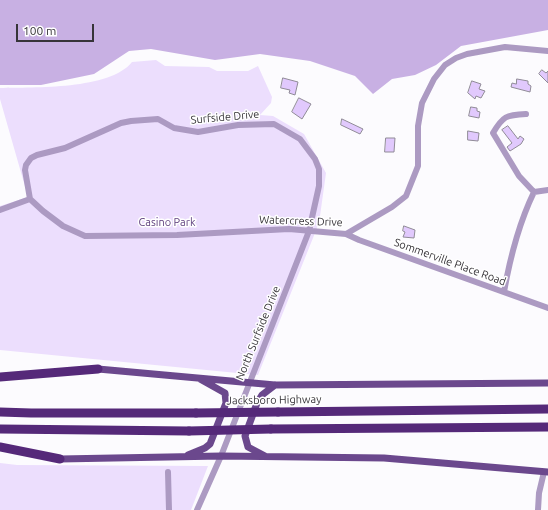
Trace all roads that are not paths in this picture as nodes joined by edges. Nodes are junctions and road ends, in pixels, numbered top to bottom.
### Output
1 (548, 51) edge
2 (526, 114) dead end
3 (548, 190) edge
4 (534, 192) junction
5 (30, 199) junction
6 (0, 210) edge
7 (309, 230) junction
8 (346, 234) junction
9 (504, 292) junction
10 (548, 308) edge
11 (98, 369) joint
12 (0, 377) edge
13 (197, 378) junction
14 (249, 383) junction
15 (548, 383) edge
16 (275, 385) junction
17 (548, 409) edge
18 (0, 412) edge
19 (548, 427) edge
20 (0, 429) edge
21 (0, 447) edge
22 (184, 456) junction
23 (221, 456) junction
24 (266, 457) junction
25 (60, 459) joint
26 (168, 472) dead end
27 (546, 472) edge
28 (169, 510) edge
29 (197, 510) edge
30 (538, 510) edge

1 - 8 street, Watercress Drive
2 - 4 street
3 - 4 street
4 - 9 street
5 - 6 street
5 - 7 street, Watercress Drive
5 - 7 street, Surfside Drive
7 - 8 street, Watercress Drive
7 - 14 street, North Surfside Drive
8 - 9 street, Sommerville Place Road
9 - 10 street, Sommerville Place Road
11 - 12 highway
11 - 13 main road, Jacksboro Highway
13 - 14 main road, Jacksboro Highway
13 - 22 main road
14 - 16 main road, Jacksboro Highway
14 - 23 street, North Surfside Drive
15 - 16 main road, Jacksboro Highway
16 - 24 main road
17 - 18 highway, Jacksboro Highway, bridge
19 - 20 highway, bridge
21 - 25 highway
22 - 23 main road
22 - 25 main road
23 - 24 main road
23 - 29 street, North Surfside Drive
24 - 27 main road
26 - 28 street
27 - 30 street

